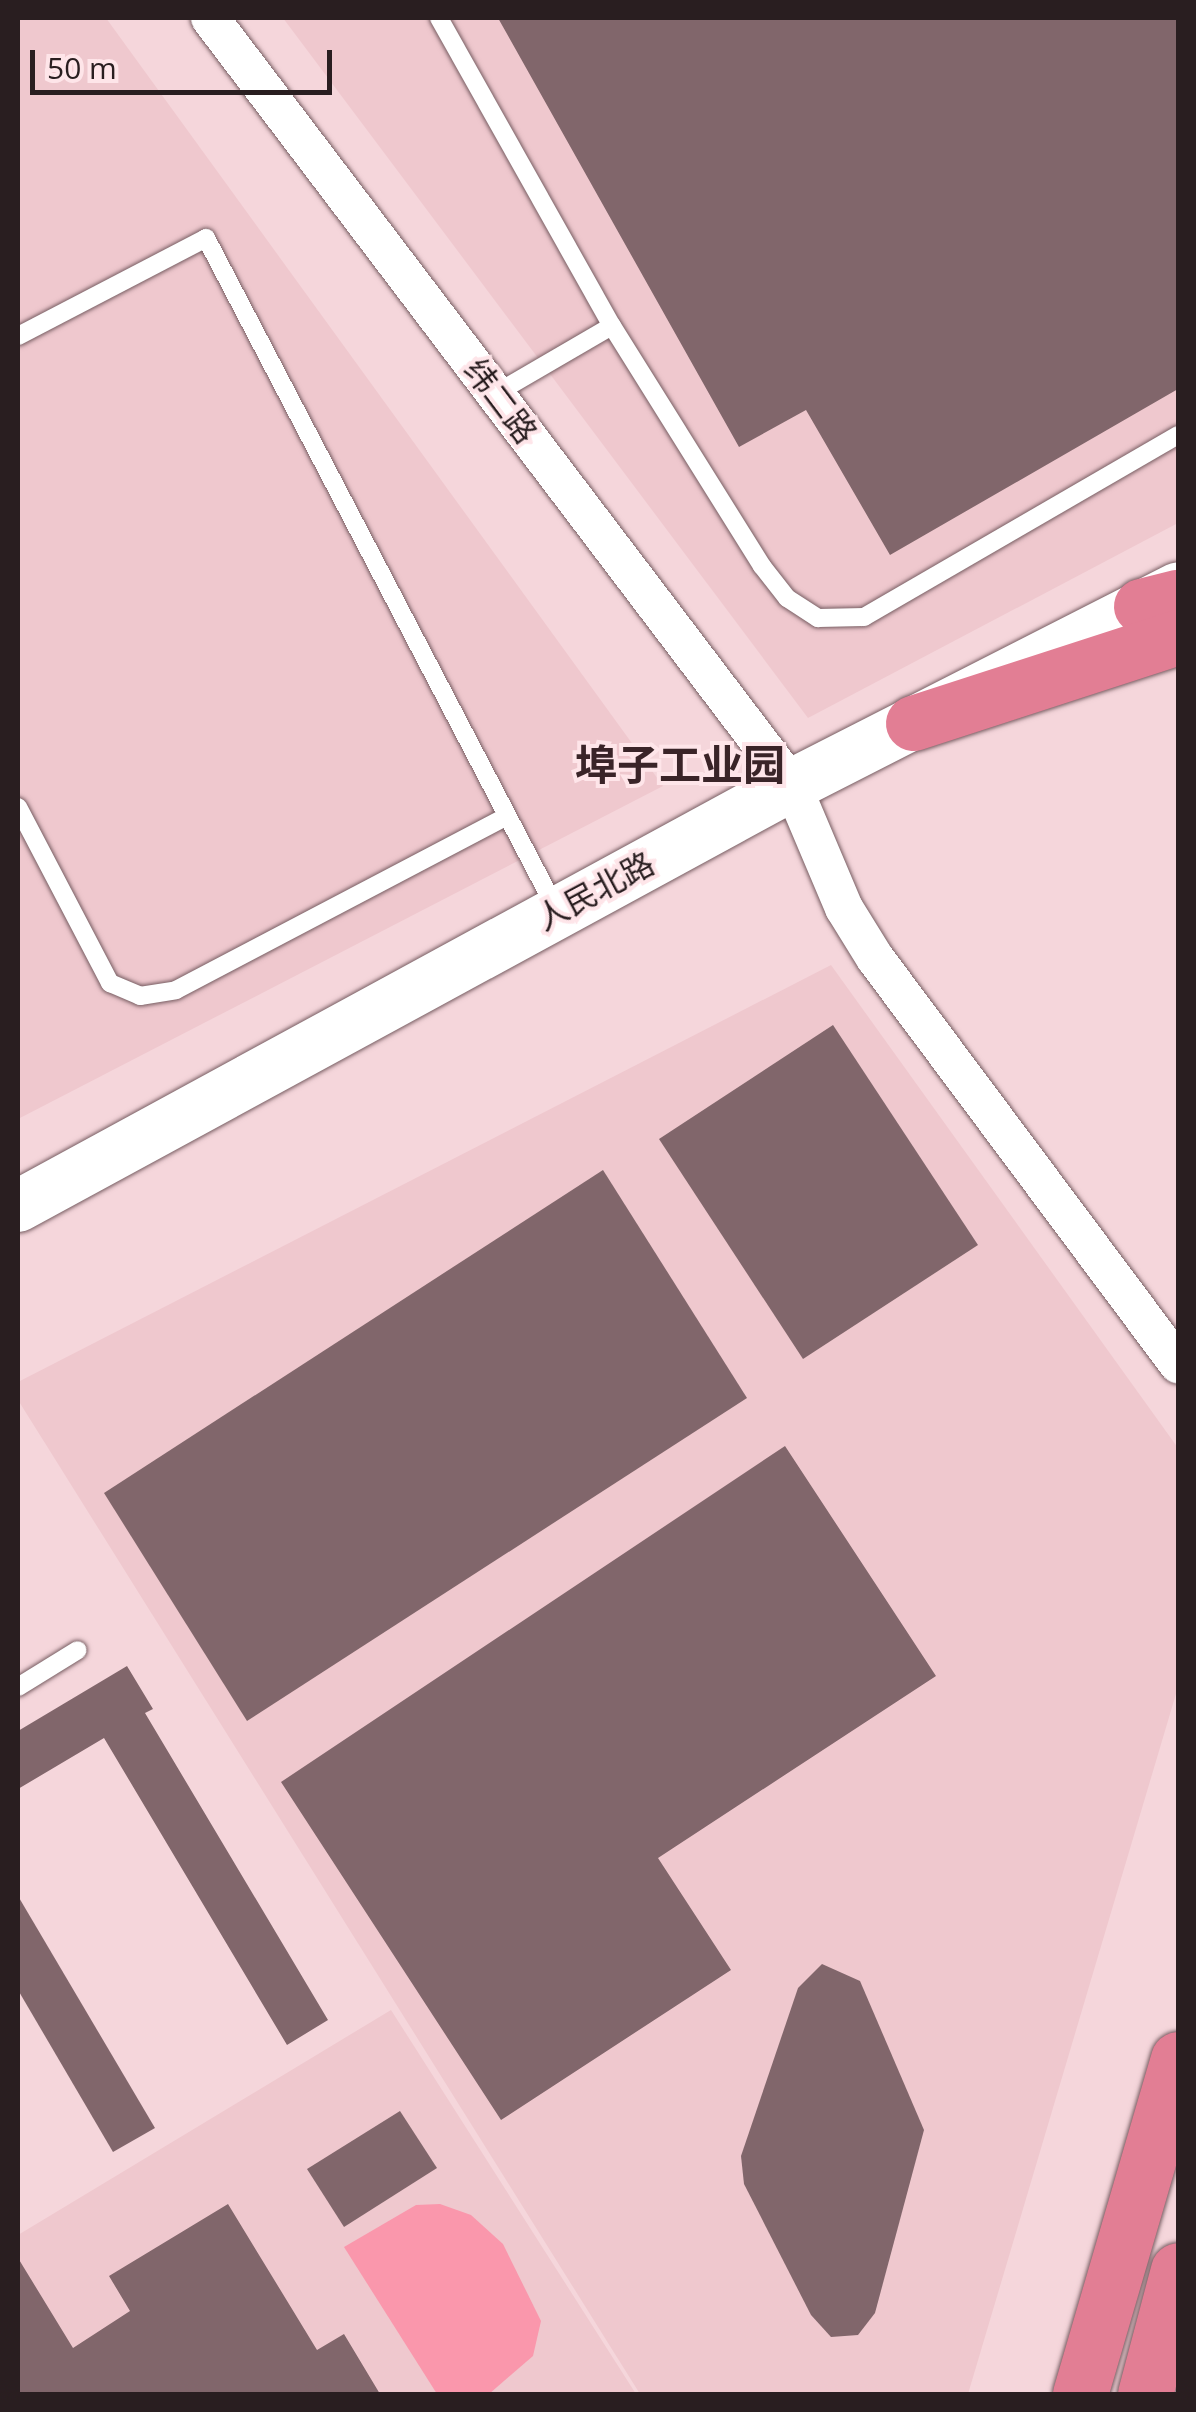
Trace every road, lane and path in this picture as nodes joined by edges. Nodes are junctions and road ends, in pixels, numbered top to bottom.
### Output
1 (210, 18) edge
2 (439, 18) edge
3 (612, 326) junction
4 (18, 336) edge
5 (496, 394) junction
6 (1178, 436) edge
7 (1169, 607) edge
8 (913, 723) joint
9 (792, 785) junction
10 (18, 807) edge
11 (507, 816) junction
12 (558, 912) junction
13 (18, 1206) edge
14 (1178, 1364) edge
15 (78, 1650) dead end
16 (18, 1687) edge
17 (1178, 2060) edge
18 (1178, 2270) edge
19 (1080, 2394) edge
20 (1145, 2394) edge

1 - 5 street, 纬二路
2 - 3 lane
3 - 5 lane
3 - 6 lane
4 - 11 lane
5 - 9 street, 纬二路
7 - 8 highway
8 - 9 main road, 人民北路
9 - 12 main road, 人民北路
9 - 14 street, 纬二路
10 - 11 lane
11 - 12 lane
12 - 13 main road, 人民北路
15 - 16 lane
17 - 19 highway
18 - 20 highway

